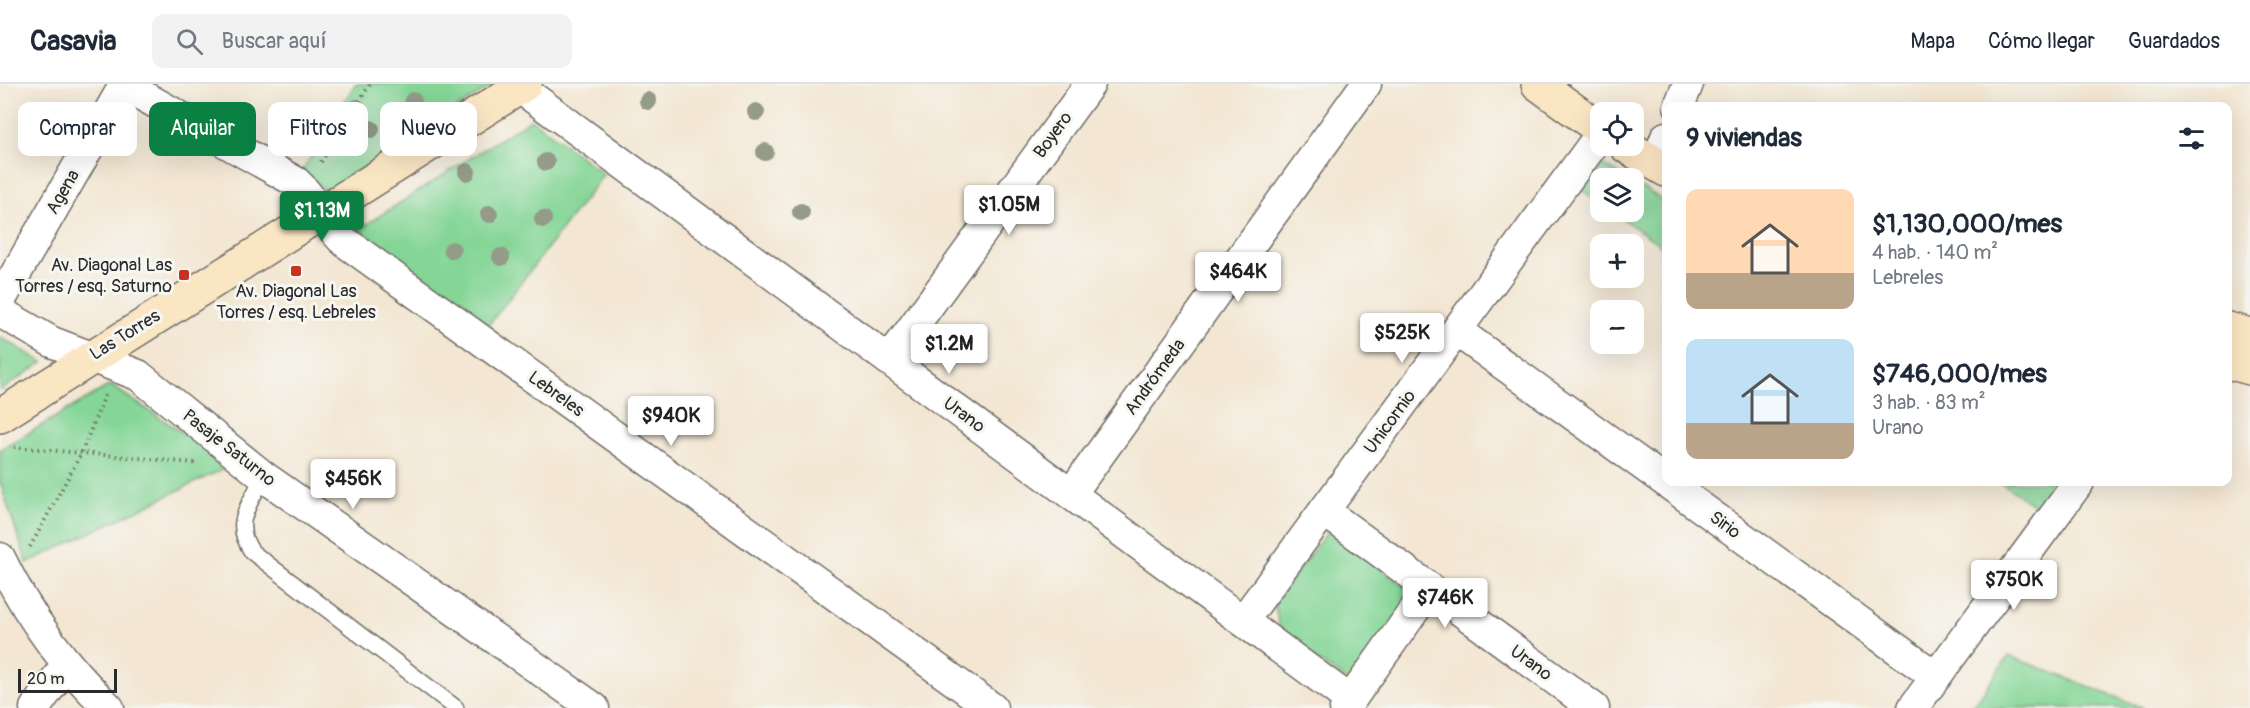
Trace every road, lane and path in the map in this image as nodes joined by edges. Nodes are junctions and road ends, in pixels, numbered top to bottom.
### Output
1 (124, 84) edge
2 (369, 84) edge
3 (1090, 84) edge
4 (1366, 84) edge
5 (1538, 84) edge
6 (1688, 84) edge
7 (523, 86) edge
8 (1681, 102) edge
9 (1590, 122) edge
10 (1590, 149) edge
11 (1644, 151) edge
12 (1662, 157) edge
13 (312, 201) junction
14 (0, 301) edge
15 (0, 312) edge
16 (2232, 330) edge
17 (1457, 331) junction
18 (2250, 335) edge
19 (889, 360) junction
20 (103, 361) junction
21 (2232, 363) edge
22 (2250, 368) edge
23 (0, 416) edge
24 (12, 446) dead end
25 (81, 454) junction
26 (258, 472) junction
27 (1662, 479) edge
28 (1672, 486) edge
29 (2074, 486) edge
30 (1071, 494) junction
31 (1324, 511) junction
32 (6, 569) edge
33 (1430, 588) junction
34 (1243, 621) junction
35 (67, 664) junction
36 (1936, 677) junction
37 (1347, 704) edge
38 (35, 708) edge
39 (109, 708) edge
40 (456, 708) edge
41 (594, 708) edge
42 (992, 708) edge
43 (1594, 708) edge
44 (1913, 708) edge

1 - 13 street, Lebreles
1 - 14 street, Agena
2 - 13 path
3 - 19 street, Boyero
4 - 30 street, Andrómeda
5 - 9 street
6 - 8 street
7 - 13 street, Las Torres
7 - 19 street, Urano
10 - 17 street, Unicornio
11 - 12 street
13 - 20 street, Las Torres
13 - 42 street, Lebreles
15 - 20 street, Pasaje Saturno
16 - 18 street
17 - 27 street, Sirio
17 - 31 street, Unicornio
19 - 30 street, Urano
20 - 23 street, Las Torres
20 - 25 path
20 - 26 street, Pasaje Saturno
21 - 22 street
24 - 25 path
25 - 26 path
25 - 32 path
26 - 40 lane
26 - 41 street, Pasaje Saturno
28 - 36 street, Sirio
29 - 36 street
30 - 34 street, Urano
31 - 33 street, Urano
31 - 34 street, Unicornio
32 - 35 street
33 - 37 street
33 - 43 street, Urano
34 - 37 street, Urano
35 - 38 street
35 - 39 street
36 - 44 street

